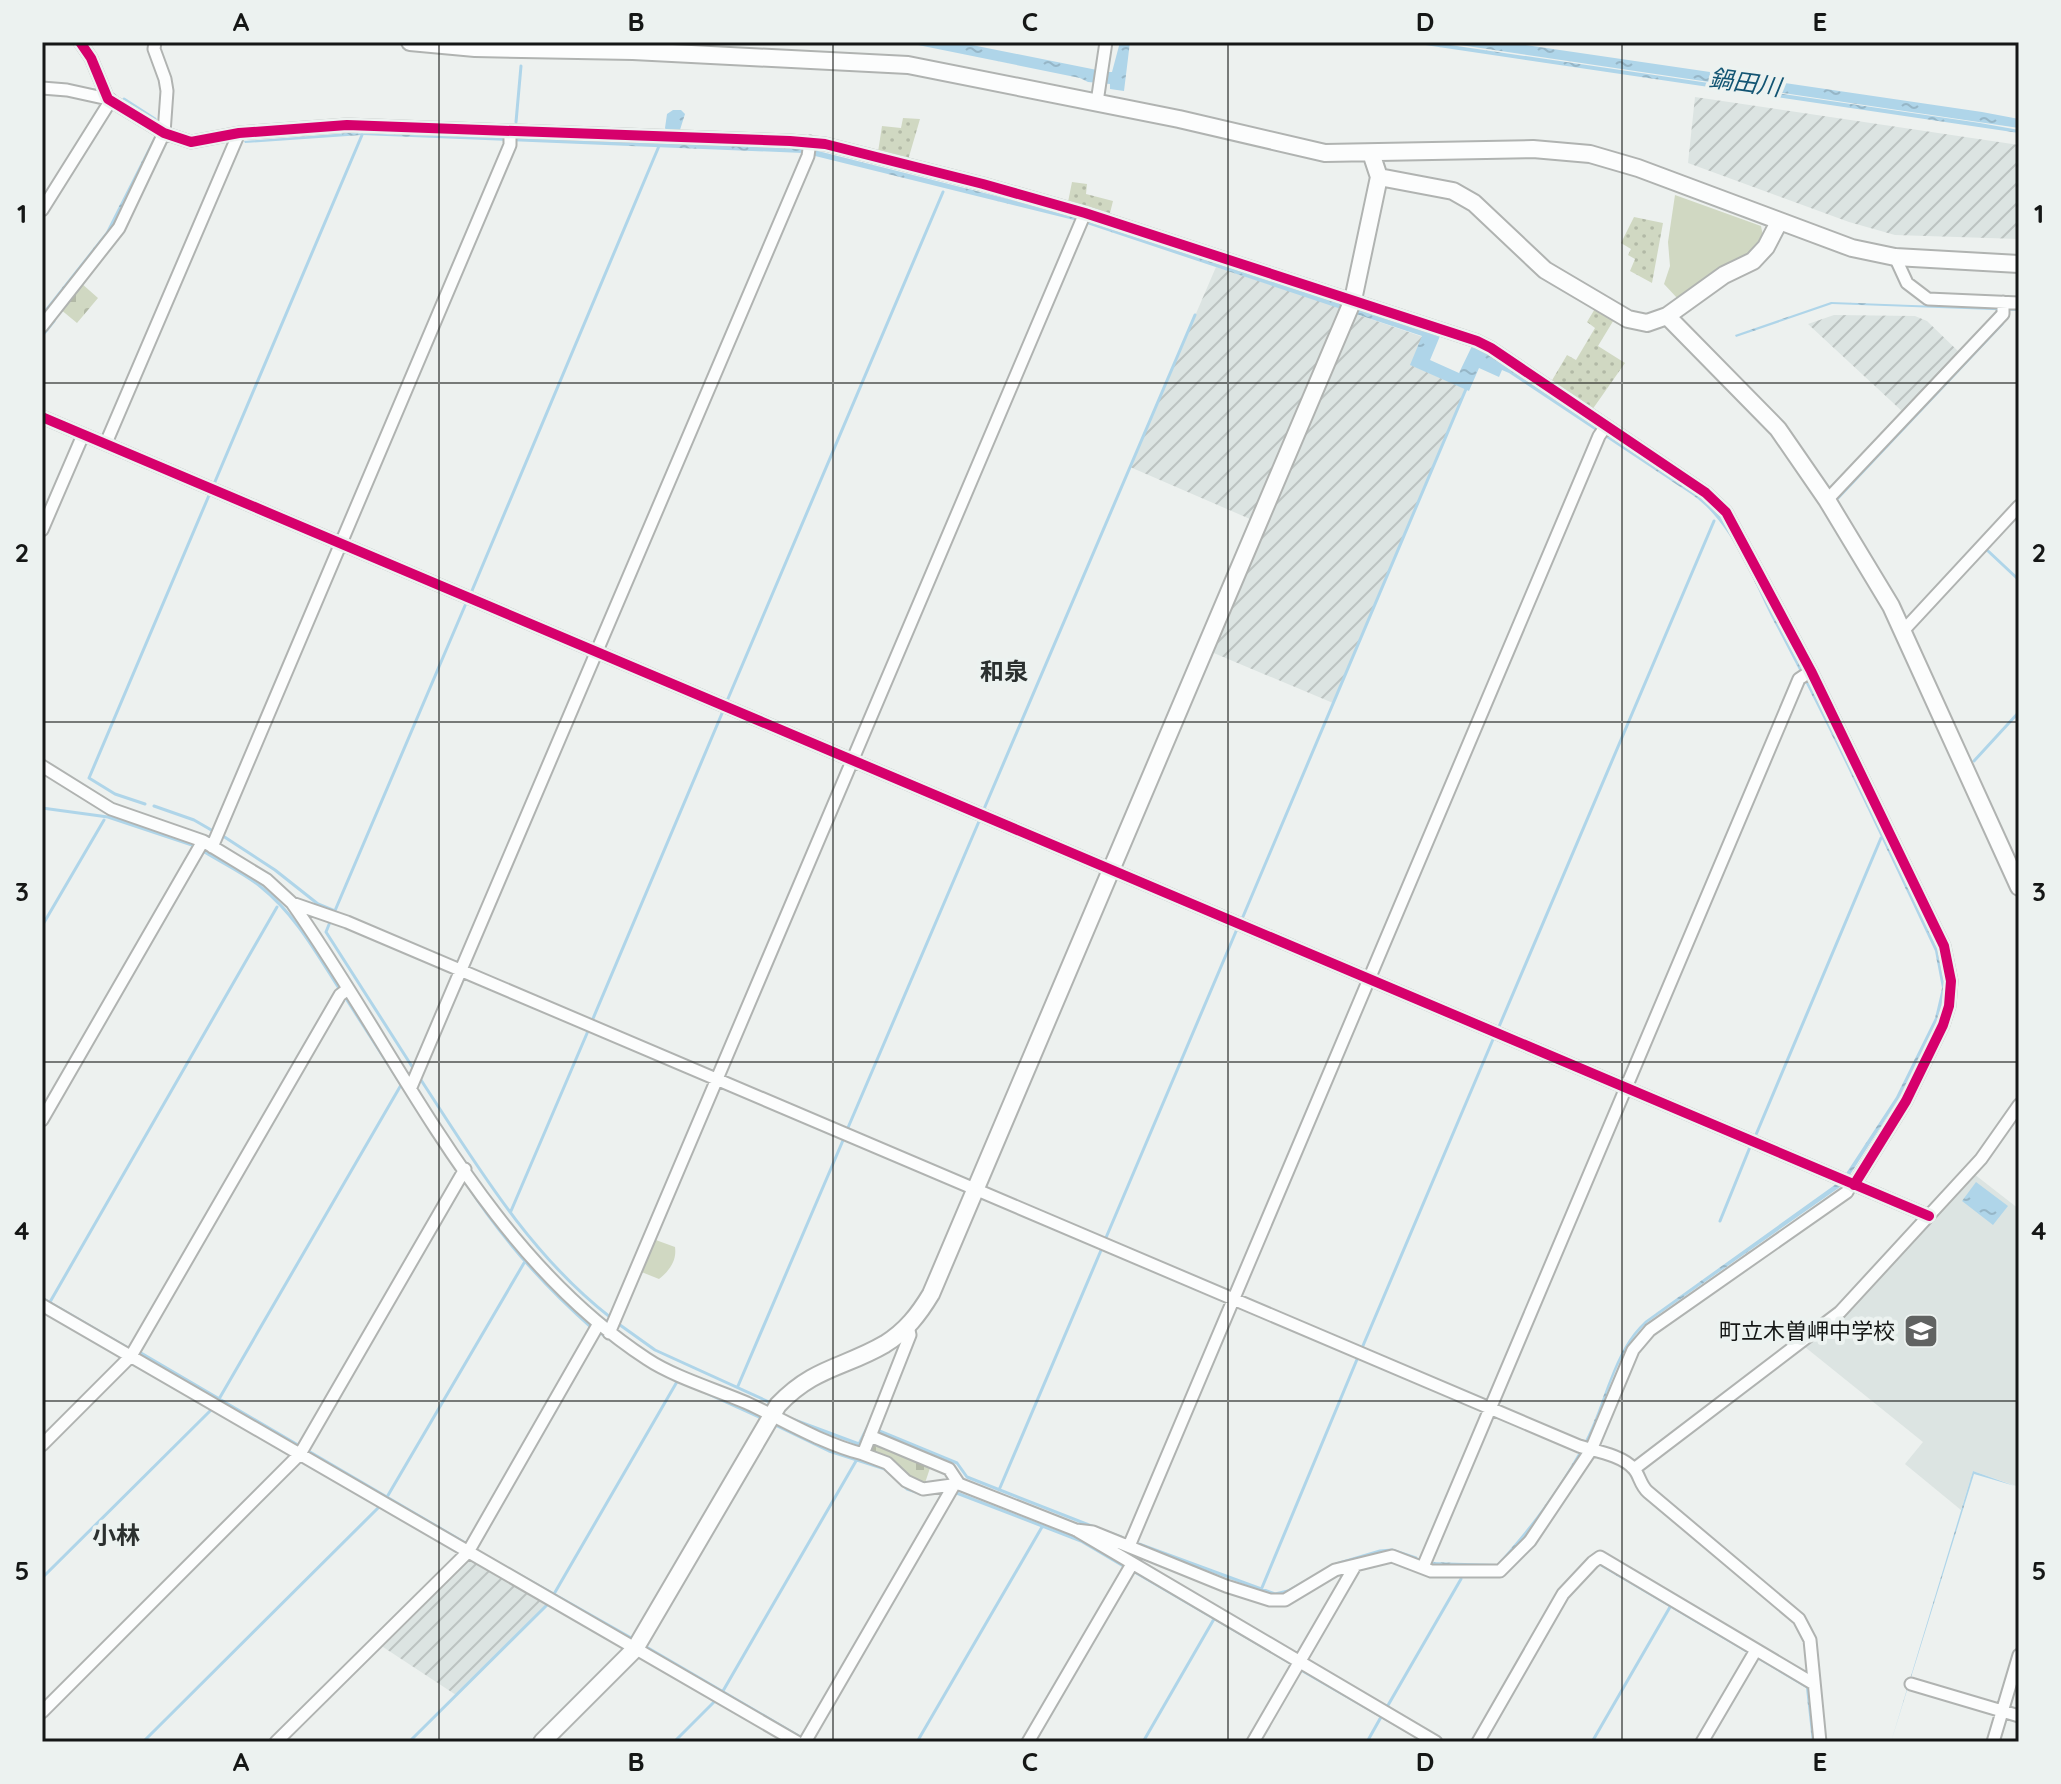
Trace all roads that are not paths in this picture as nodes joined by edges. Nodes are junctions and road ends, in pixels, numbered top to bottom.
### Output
1 (80, 42) edge
2 (155, 42) edge
3 (410, 42) edge
4 (1106, 42) edge
5 (475, 45) edge
6 (42, 88) edge
7 (1098, 95) junction
8 (109, 100) junction
9 (164, 133) junction
10 (239, 133) junction
11 (510, 137) junction
12 (809, 148) junction
13 (1371, 153) junction
14 (1379, 177) junction
15 (42, 210) edge
16 (1083, 218) junction
17 (1779, 222) junction
18 (1895, 257) junction
19 (2019, 264) edge
20 (2019, 303) edge
21 (1350, 306) junction
22 (2003, 307) junction
23 (1667, 316) junction
24 (42, 326) edge
25 (42, 417) edge
26 (1603, 430) junction
27 (83, 435) junction
28 (106, 443) junction
29 (1827, 500) junction
30 (2019, 506) edge
31 (42, 530) edge
32 (341, 543) junction
33 (1903, 631) junction
34 (596, 651) junction
35 (1806, 675) junction
36 (853, 759) junction
37 (42, 766) edge
38 (208, 844) junction
39 (1112, 869) junction
40 (2019, 887) edge
41 (292, 903) junction
42 (461, 972) junction
43 (1369, 979) junction
44 (348, 989) junction
45 (717, 1081) junction
46 (411, 1087) junction
47 (1625, 1088) junction
48 (2019, 1105) edge
49 (42, 1120) edge
50 (465, 1169) junction
51 (1848, 1183) junction
52 (975, 1189) junction
53 (1929, 1216) junction
54 (1233, 1299) junction
55 (42, 1305) edge
56 (598, 1325) junction
57 (908, 1326) junction
58 (609, 1333) junction
59 (131, 1356) junction
60 (1490, 1408) junction
61 (770, 1416) junction
62 (870, 1436) junction
63 (42, 1445) edge
64 (1586, 1448) junction
65 (300, 1454) junction
66 (863, 1454) junction
67 (1634, 1469) junction
68 (953, 1488) junction
69 (1076, 1530) junction
70 (1129, 1546) junction
71 (468, 1552) junction
72 (1132, 1564) junction
73 (1355, 1566) junction
74 (1423, 1567) junction
75 (635, 1649) junction
76 (1754, 1653) junction
77 (2019, 1655) edge
78 (1300, 1662) junction
79 (1814, 1684) junction
80 (1911, 1684) dead end
81 (2002, 1711) junction
82 (42, 1712) edge
83 (2019, 1716) edge
84 (276, 1742) edge
85 (542, 1742) edge
86 (797, 1742) edge
87 (805, 1742) edge
88 (1028, 1742) edge
89 (1253, 1742) edge
90 (1436, 1742) edge
91 (1478, 1742) edge
92 (1702, 1742) edge
93 (1820, 1742) edge
94 (1993, 1742) edge

1 - 8 street
2 - 9 street
3 - 5 street
4 - 7 street
5 - 7 street
6 - 8 street
7 - 13 street
8 - 9 street
8 - 15 street
9 - 10 street
9 - 24 street
10 - 11 street
10 - 28 street
11 - 12 street
11 - 32 street
12 - 16 street
12 - 34 street
13 - 14 street
13 - 17 street
14 - 21 street
14 - 23 street
16 - 21 street
16 - 36 street
17 - 18 street
17 - 23 street
18 - 19 street
18 - 22 street
20 - 22 street
21 - 26 street
21 - 39 street
22 - 29 street
23 - 29 street
25 - 27 street
26 - 35 street
26 - 43 street
27 - 28 street
27 - 31 street
28 - 32 street
29 - 33 street
30 - 33 street
32 - 34 street
32 - 38 street
33 - 40 street
34 - 36 street
34 - 42 street
35 - 47 street
35 - 51 street
36 - 39 street
36 - 45 street
37 - 38 street
38 - 41 street
38 - 49 street
39 - 43 street
39 - 52 street
41 - 42 street
41 - 44 street
42 - 45 street
42 - 46 street
43 - 47 street
43 - 54 street
44 - 46 street
44 - 59 street
45 - 52 street
45 - 58 street
46 - 50 street
47 - 51 street
47 - 60 street
48 - 53 street
50 - 56 street
50 - 65 street
51 - 53 street
51 - 64 street
52 - 54 street
52 - 57 street
53 - 67 street
54 - 60 street
54 - 70 street
55 - 59 street
56 - 58 street
56 - 71 street
57 - 61 street
57 - 62 street
58 - 61 street
59 - 63 street
59 - 65 street
60 - 64 street
60 - 74 street
61 - 66 street
61 - 75 street
62 - 66 street
62 - 68 street
64 - 67 street
64 - 74 street
65 - 71 street
65 - 82 street
66 - 68 street
67 - 79 street
68 - 69 street
68 - 87 street
69 - 70 street
69 - 72 street
70 - 73 street
71 - 75 street
71 - 84 street
72 - 78 street
72 - 88 street
73 - 74 street
73 - 78 street
75 - 85 street
75 - 86 street
76 - 79 street
76 - 91 street
76 - 92 street
77 - 81 street
78 - 89 street
78 - 90 street
79 - 93 street
80 - 81 street
81 - 83 street
81 - 94 street

